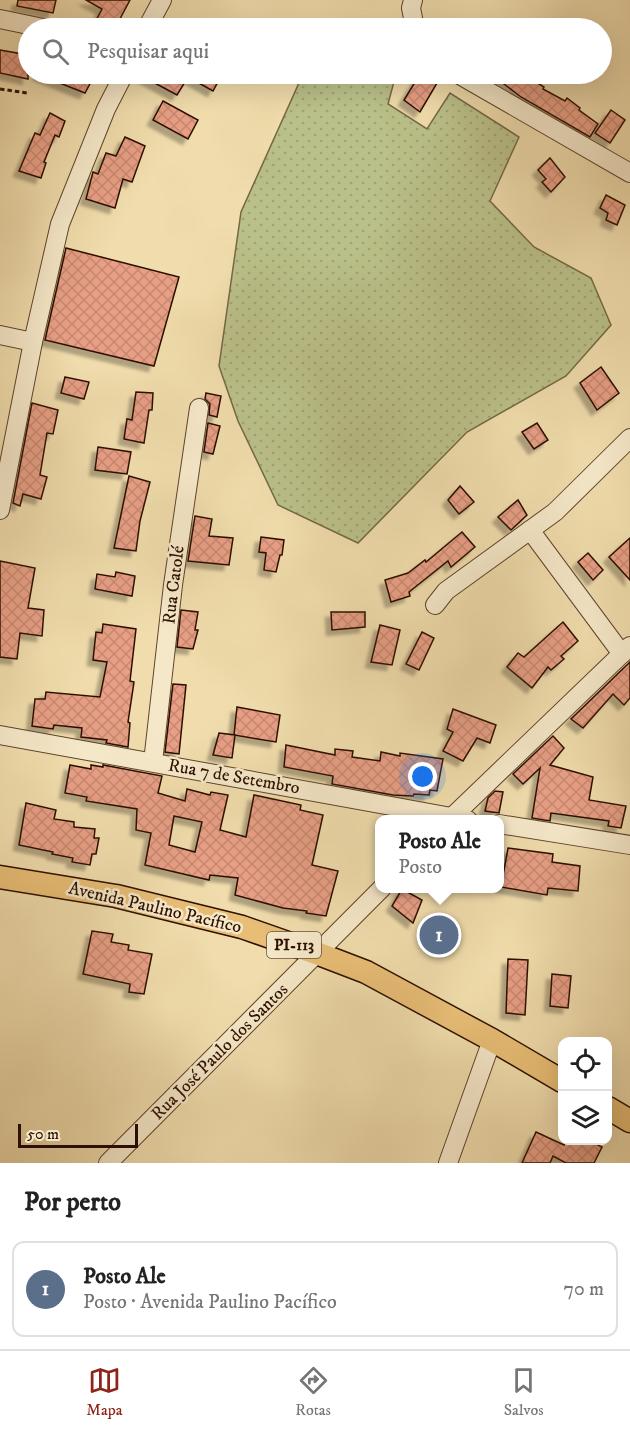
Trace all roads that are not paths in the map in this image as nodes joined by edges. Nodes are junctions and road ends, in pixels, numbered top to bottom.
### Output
1 (162, 0) edge
2 (413, 0) edge
3 (152, 18) edge
4 (413, 18) edge
5 (0, 19) edge
6 (18, 23) edge
7 (119, 84) edge
8 (475, 84) edge
9 (630, 173) edge
10 (0, 335) edge
11 (33, 342) junction
12 (199, 408) dead end
13 (630, 438) edge
14 (0, 510) edge
15 (530, 530) junction
16 (435, 604) dead end
17 (626, 650) edge
18 (0, 735) edge
19 (153, 762) junction
20 (435, 815) edge
21 (460, 815) edge
22 (504, 825) edge
23 (630, 845) edge
24 (0, 876) edge
25 (377, 893) edge
26 (319, 954) junction
27 (492, 1041) junction
28 (558, 1079) edge
29 (612, 1110) edge
30 (630, 1121) edge
31 (108, 1163) edge
32 (448, 1163) edge

1 - 3 street
2 - 4 street
5 - 6 street
7 - 11 street
8 - 9 street
10 - 11 street
11 - 14 street
12 - 19 street, Rua Catolé
13 - 15 street
15 - 16 street
15 - 17 street
17 - 21 street
18 - 19 street, Rua 7 de Setembro
19 - 20 street, Rua 7 de Setembro
22 - 23 street
24 - 26 main road, Avenida Paulino Pacífico / PI-113
25 - 26 street, Rua José Paulo dos Santos
26 - 27 main road, Avenida Paulino Pacífico / PI-113
26 - 31 street, Rua José Paulo dos Santos
27 - 28 main road, Avenida Paulino Pacífico / PI-113
27 - 32 street
29 - 30 main road

